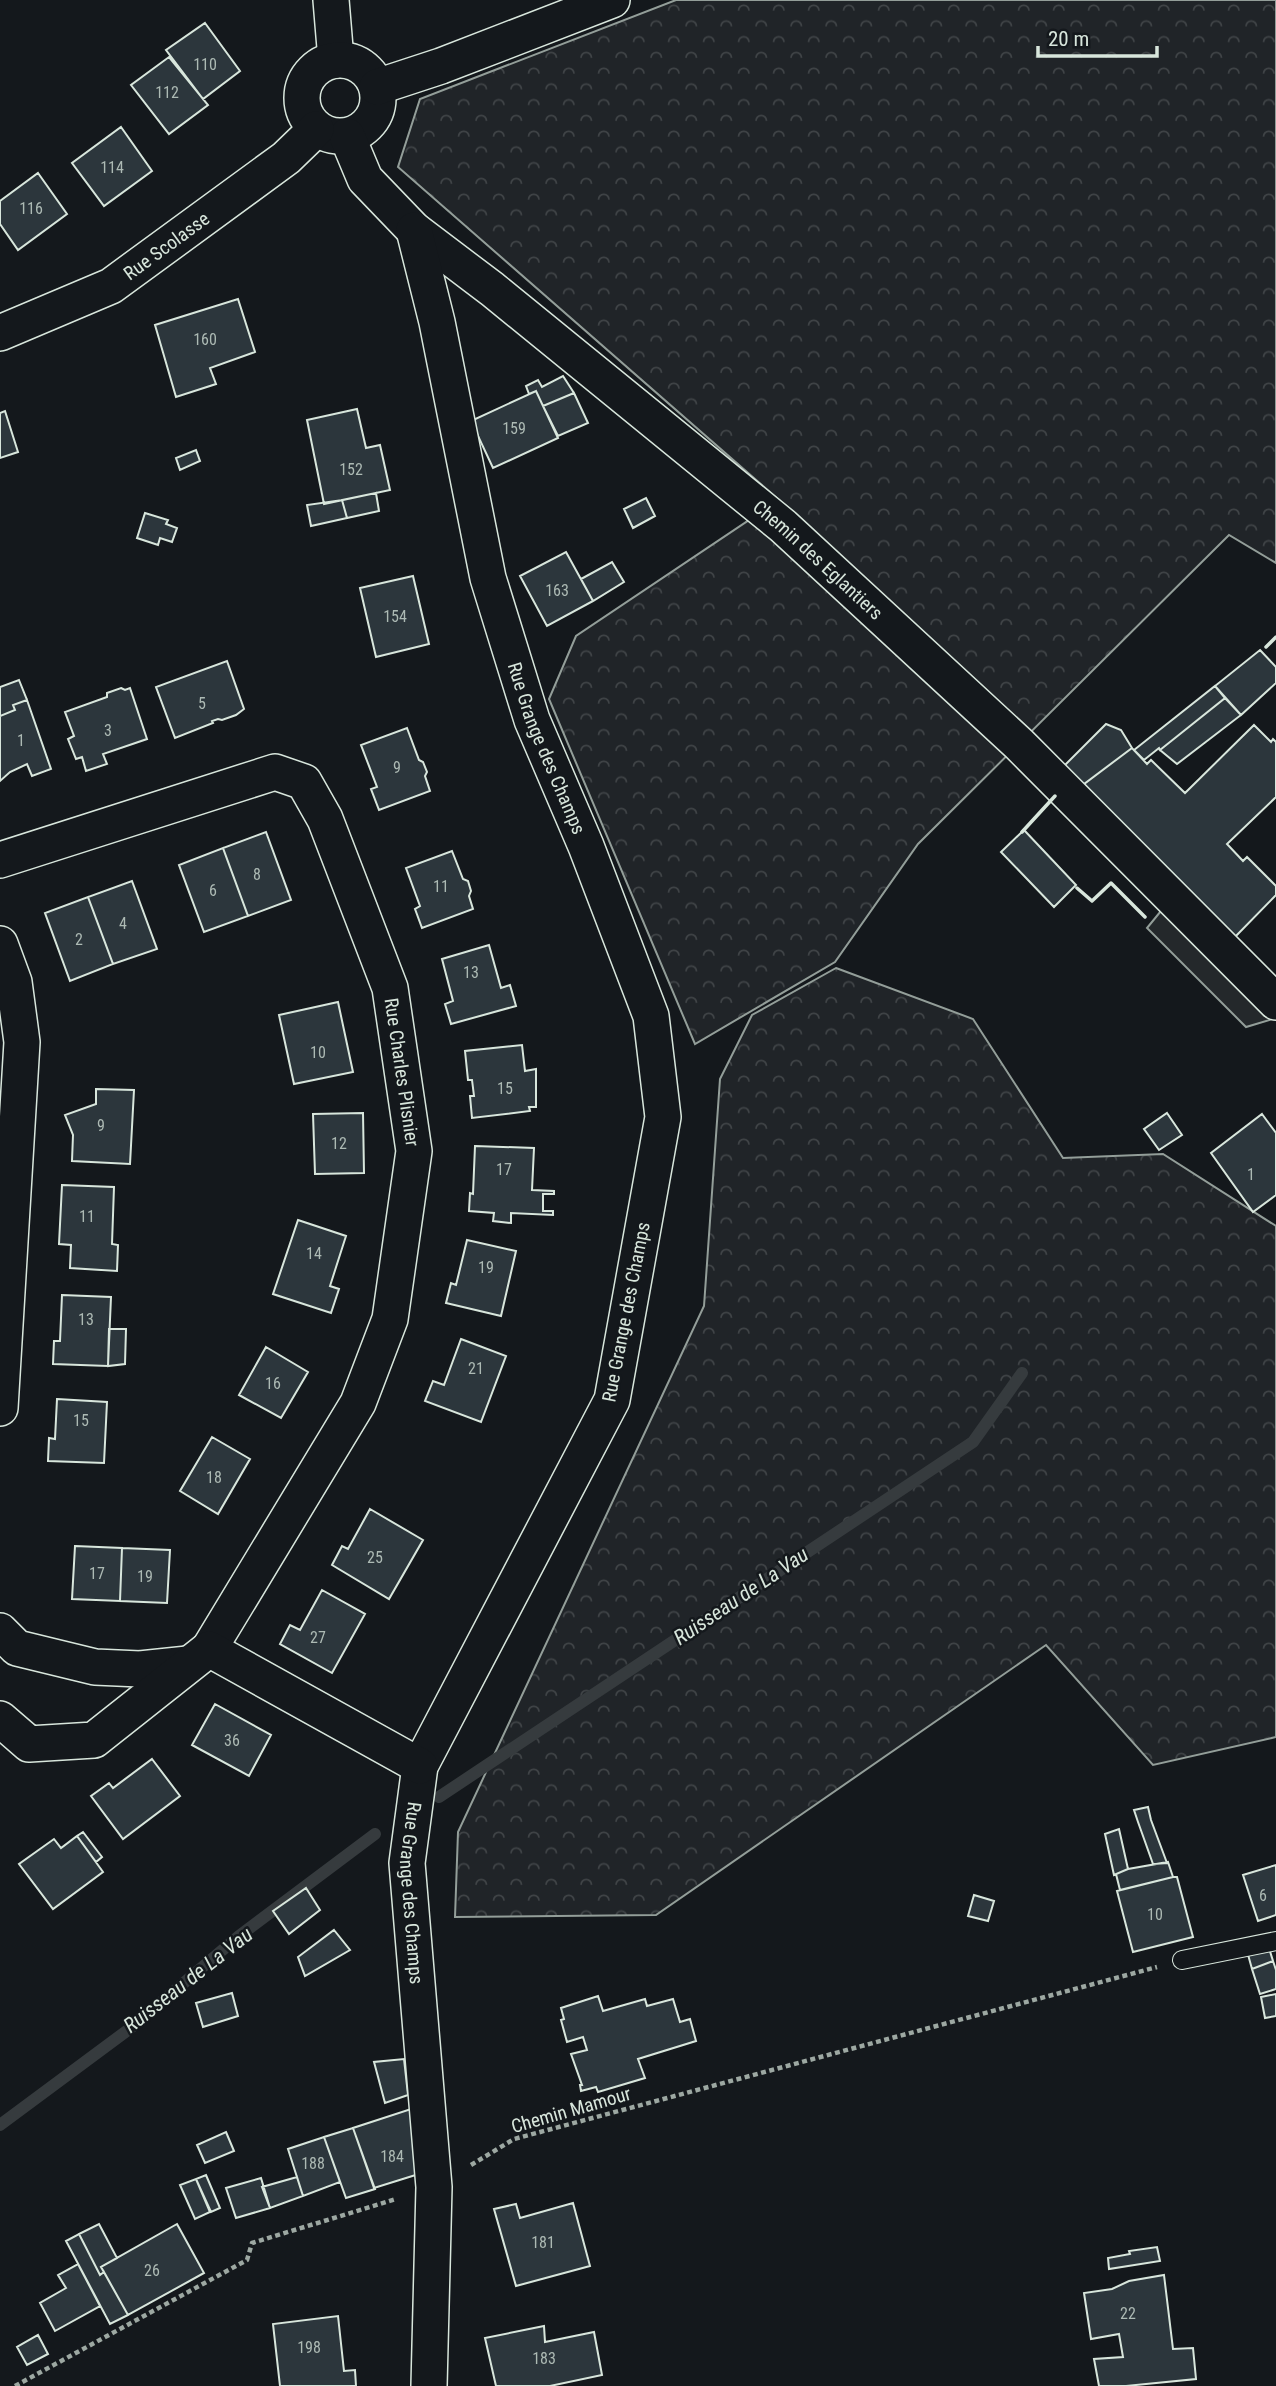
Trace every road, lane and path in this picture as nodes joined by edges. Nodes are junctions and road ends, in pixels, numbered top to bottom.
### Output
1 (331, 0) edge
2 (612, 0) edge
3 (336, 60) junction
4 (377, 87) junction
5 (331, 132) junction
6 (414, 230) junction
7 (0, 333) edge
8 (0, 860) edge
9 (0, 944) edge
10 (1276, 1002) edge
11 (0, 1408) edge
12 (0, 1631) edge
13 (198, 1657) junction
14 (0, 1718) edge
15 (420, 1766) junction
16 (1276, 1941) edge
17 (1182, 1960) joint
18 (434, 2187) junction
19 (15, 2386) edge
20 (429, 2386) edge

1 - 3 street
2 - 4 street
3 - 4 street
3 - 5 street
4 - 5 street
5 - 6 street, Chemin des Eglantiers
5 - 7 street, Rue Scolasse
6 - 10 street, Chemin des Eglantiers
6 - 15 street, Rue Grange des Champs
8 - 13 street, Rue Charles Plisnier
9 - 11 street
12 - 13 street
13 - 14 street, Rue Charles Plisnier
13 - 15 street
15 - 18 street, Rue Grange des Champs
16 - 17 lane
17 - 18 path, Chemin Mamour
18 - 19 path, Chemin Mamour
18 - 20 street, Rue Grange des Champs

